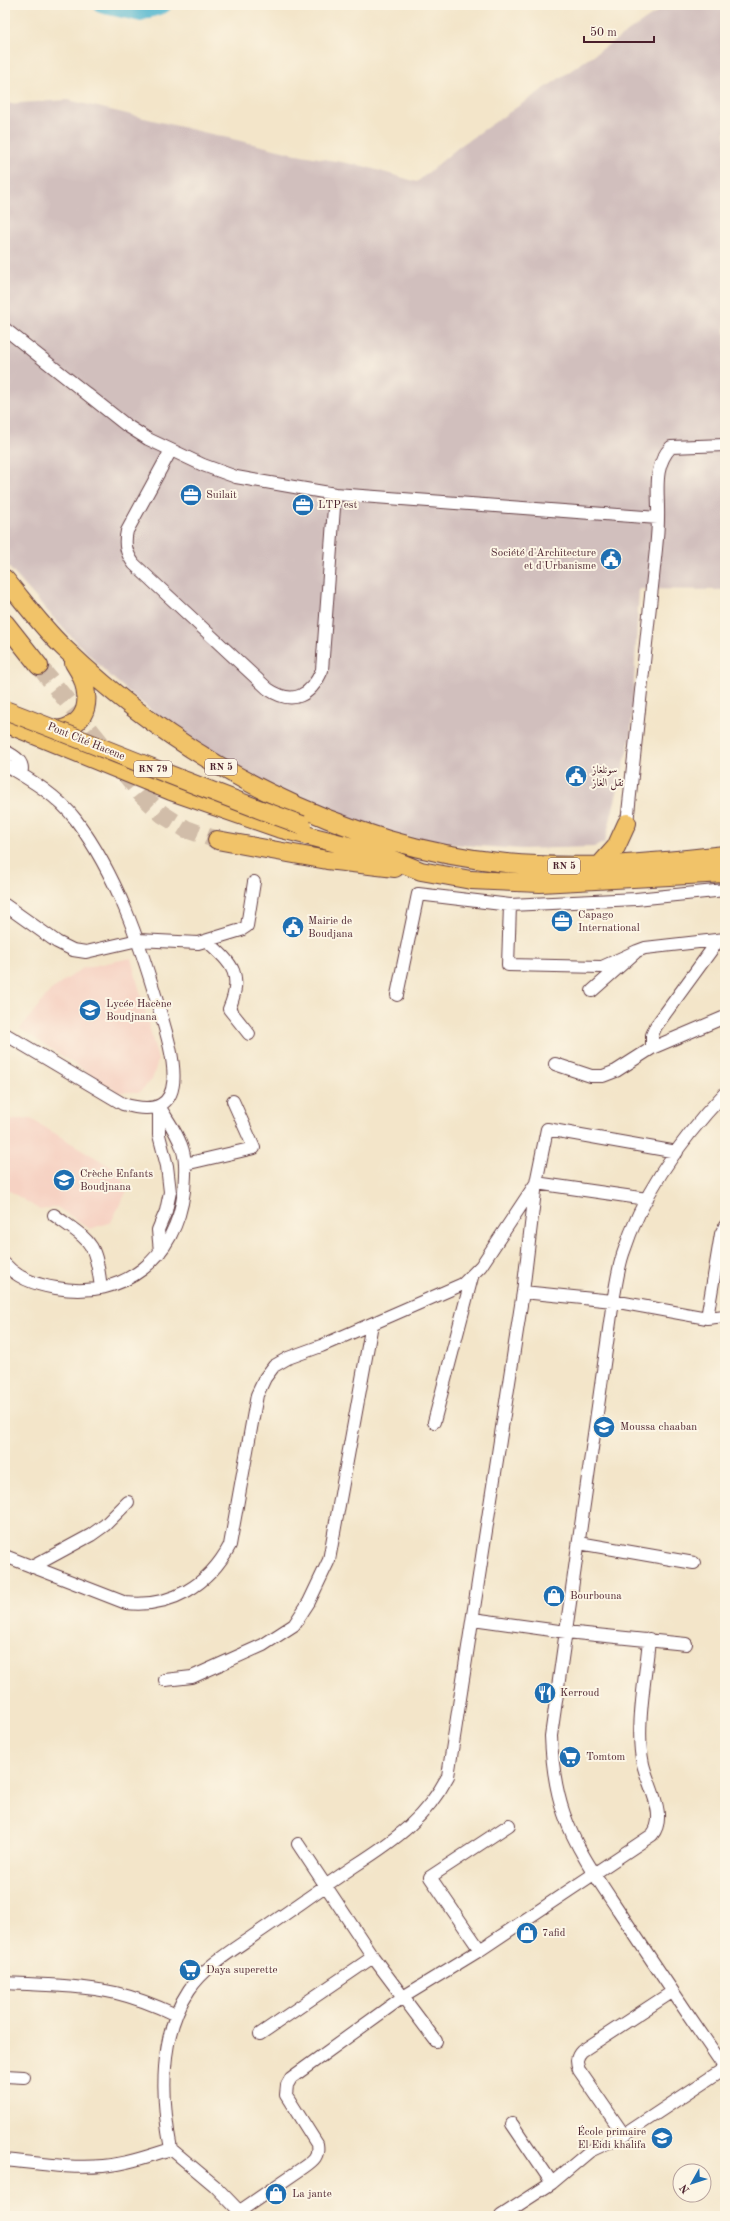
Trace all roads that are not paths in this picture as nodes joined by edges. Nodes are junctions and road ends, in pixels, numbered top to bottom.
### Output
1 (5, 329) edge
2 (725, 445) edge
3 (171, 450) junction
4 (336, 494) junction
5 (658, 518) junction
6 (5, 579) edge
7 (5, 622) edge
8 (63, 647) junction
9 (38, 666) tunnel mouth
10 (5, 710) edge
11 (5, 723) edge
12 (30, 734) junction
13 (5, 751) edge
14 (5, 765) edge
15 (21, 774) junction
16 (627, 823) junction
17 (300, 828) junction
18 (217, 840) tunnel mouth
19 (404, 845) junction
20 (725, 855) edge
21 (636, 865) junction
22 (599, 866) junction
23 (421, 871) junction
24 (725, 873) edge
25 (254, 882) dead end
26 (571, 882) junction
27 (725, 890) edge
28 (572, 903) junction
29 (5, 905) edge
30 (510, 906) junction
31 (138, 940) junction
32 (722, 940) edge
33 (207, 941) junction
34 (638, 951) junction
35 (592, 991) dead end
36 (397, 995) dead end
37 (725, 1018) edge
38 (5, 1034) edge
39 (249, 1034) dead end
40 (652, 1048) junction
41 (555, 1064) dead end
42 (725, 1093) edge
43 (233, 1101) dead end
44 (159, 1106) junction
45 (677, 1152) junction
46 (185, 1164) junction
47 (536, 1183) junction
48 (647, 1199) junction
49 (54, 1215) dead end
50 (725, 1226) edge
51 (160, 1252) junction
52 (5, 1264) edge
53 (472, 1277) junction
54 (101, 1288) junction
55 (523, 1292) junction
56 (613, 1301) junction
57 (725, 1316) edge
58 (707, 1318) junction
59 (372, 1324) junction
60 (434, 1422) dead end
61 (128, 1502) dead end
62 (579, 1543) junction
63 (5, 1556) edge
64 (694, 1563) dead end
65 (32, 1567) junction
66 (473, 1619) junction
67 (566, 1632) junction
68 (649, 1639) junction
69 (686, 1644) dead end
70 (165, 1680) dead end
71 (509, 1825) dead end
72 (298, 1844) dead end
73 (594, 1873) junction
74 (326, 1885) junction
75 (480, 1950) junction
76 (373, 1957) junction
77 (5, 1983) edge
78 (672, 1992) junction
79 (403, 1997) junction
80 (176, 2015) junction
81 (260, 2034) dead end
82 (436, 2041) dead end
83 (725, 2068) edge
84 (5, 2076) edge
85 (24, 2077) dead end
86 (512, 2124) dead end
87 (624, 2135) junction
88 (171, 2149) junction
89 (5, 2160) edge
90 (552, 2183) junction
91 (242, 2214) edge
92 (502, 2216) edge

1 - 3 street
2 - 5 street
3 - 4 street
3 - 4 street
4 - 5 street
5 - 16 street
6 - 8 highway, RN 5
7 - 9 highway
8 - 12 highway
8 - 19 highway, RN 5
10 - 17 highway, Pont Cité Hacene / RN 79, bridge
11 - 12 highway, Pont Cité Hacene
12 - 17 highway, Pont Cité Hacene / RN 79
13 - 15 street
14 - 15 street
15 - 31 street
16 - 21 highway
16 - 22 highway
17 - 19 highway, RN 79
17 - 23 highway, RN 79
18 - 23 highway, RN 5
19 - 22 highway, RN 5
20 - 21 highway, RN 5
21 - 22 highway, RN 5
23 - 26 highway, RN 5
24 - 26 highway, RN 5
25 - 33 street
26 - 28 street
27 - 28 street
28 - 30 street
29 - 31 street
30 - 34 street
30 - 36 street
31 - 33 street
31 - 44 street
32 - 34 street
32 - 40 street
33 - 39 street
34 - 35 street
37 - 40 street
38 - 44 street
40 - 41 street
42 - 45 street
43 - 46 street
44 - 46 street
44 - 51 street
45 - 47 street
45 - 48 street
46 - 51 street
47 - 48 street
47 - 53 street
47 - 55 street
48 - 56 street
49 - 54 street
50 - 58 street
51 - 54 street
52 - 54 street
53 - 59 street
53 - 60 street
55 - 56 street
55 - 66 street
56 - 58 street
56 - 62 street
57 - 58 street
59 - 65 street
59 - 70 street
61 - 65 street
62 - 64 street
62 - 67 street
63 - 65 street
66 - 67 street
66 - 74 street
67 - 68 street
67 - 73 street
68 - 69 street
68 - 73 street
71 - 75 street
72 - 74 street
73 - 75 street
73 - 78 street
74 - 76 street
74 - 80 street
75 - 79 street
76 - 79 street
76 - 81 street
77 - 80 street
78 - 83 street
78 - 87 street
79 - 82 street
79 - 91 street
80 - 88 street
83 - 87 street
84 - 85 street
86 - 90 street
87 - 90 street
88 - 89 street
88 - 91 street
90 - 92 street

